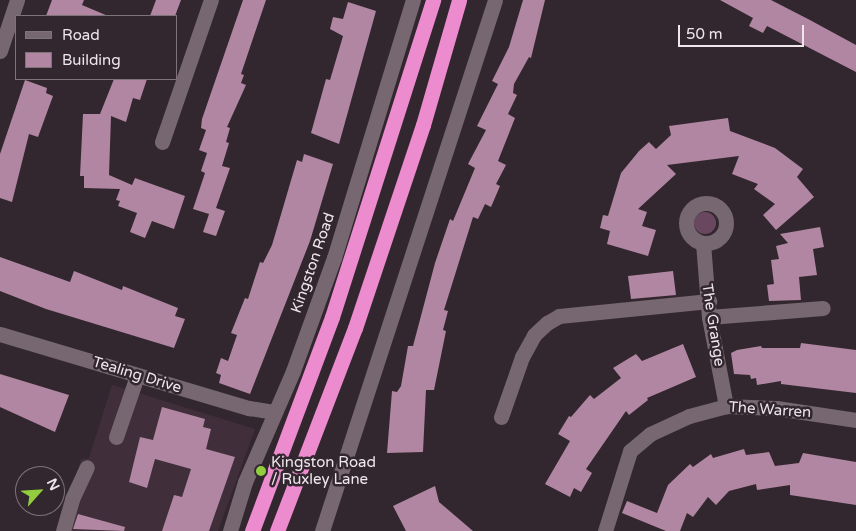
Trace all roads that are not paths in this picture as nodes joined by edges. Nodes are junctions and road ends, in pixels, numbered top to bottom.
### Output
1 (211, 0) edge
2 (413, 0) edge
3 (434, 0) edge
4 (458, 0) edge
5 (495, 0) edge
6 (11, 2) edge
7 (0, 51) edge
8 (162, 142) dead end
9 (703, 243) dead end
10 (709, 302) junction
11 (823, 308) dead end
12 (709, 317) junction
13 (0, 334) edge
14 (137, 376) junction
15 (726, 406) junction
16 (274, 412) junction
17 (501, 418) dead end
18 (856, 420) edge
19 (116, 437) dead end
20 (87, 467) dead end
21 (281, 530) edge
22 (63, 531) edge
23 (230, 531) edge
24 (252, 531) edge
25 (322, 531) edge
26 (605, 531) edge

1 - 8 street
2 - 16 street, Kingston Road
3 - 24 highway
4 - 21 highway
5 - 25 street
6 - 7 street
9 - 10 street, The Grange
10 - 12 street, The Grange
10 - 17 street
11 - 12 street
12 - 15 street, The Grange
13 - 14 street, Tealing Drive
14 - 16 street, Tealing Drive
14 - 19 street
15 - 18 street, The Warren
15 - 26 street, The Warren
16 - 23 street, Kingston Road
20 - 22 street

